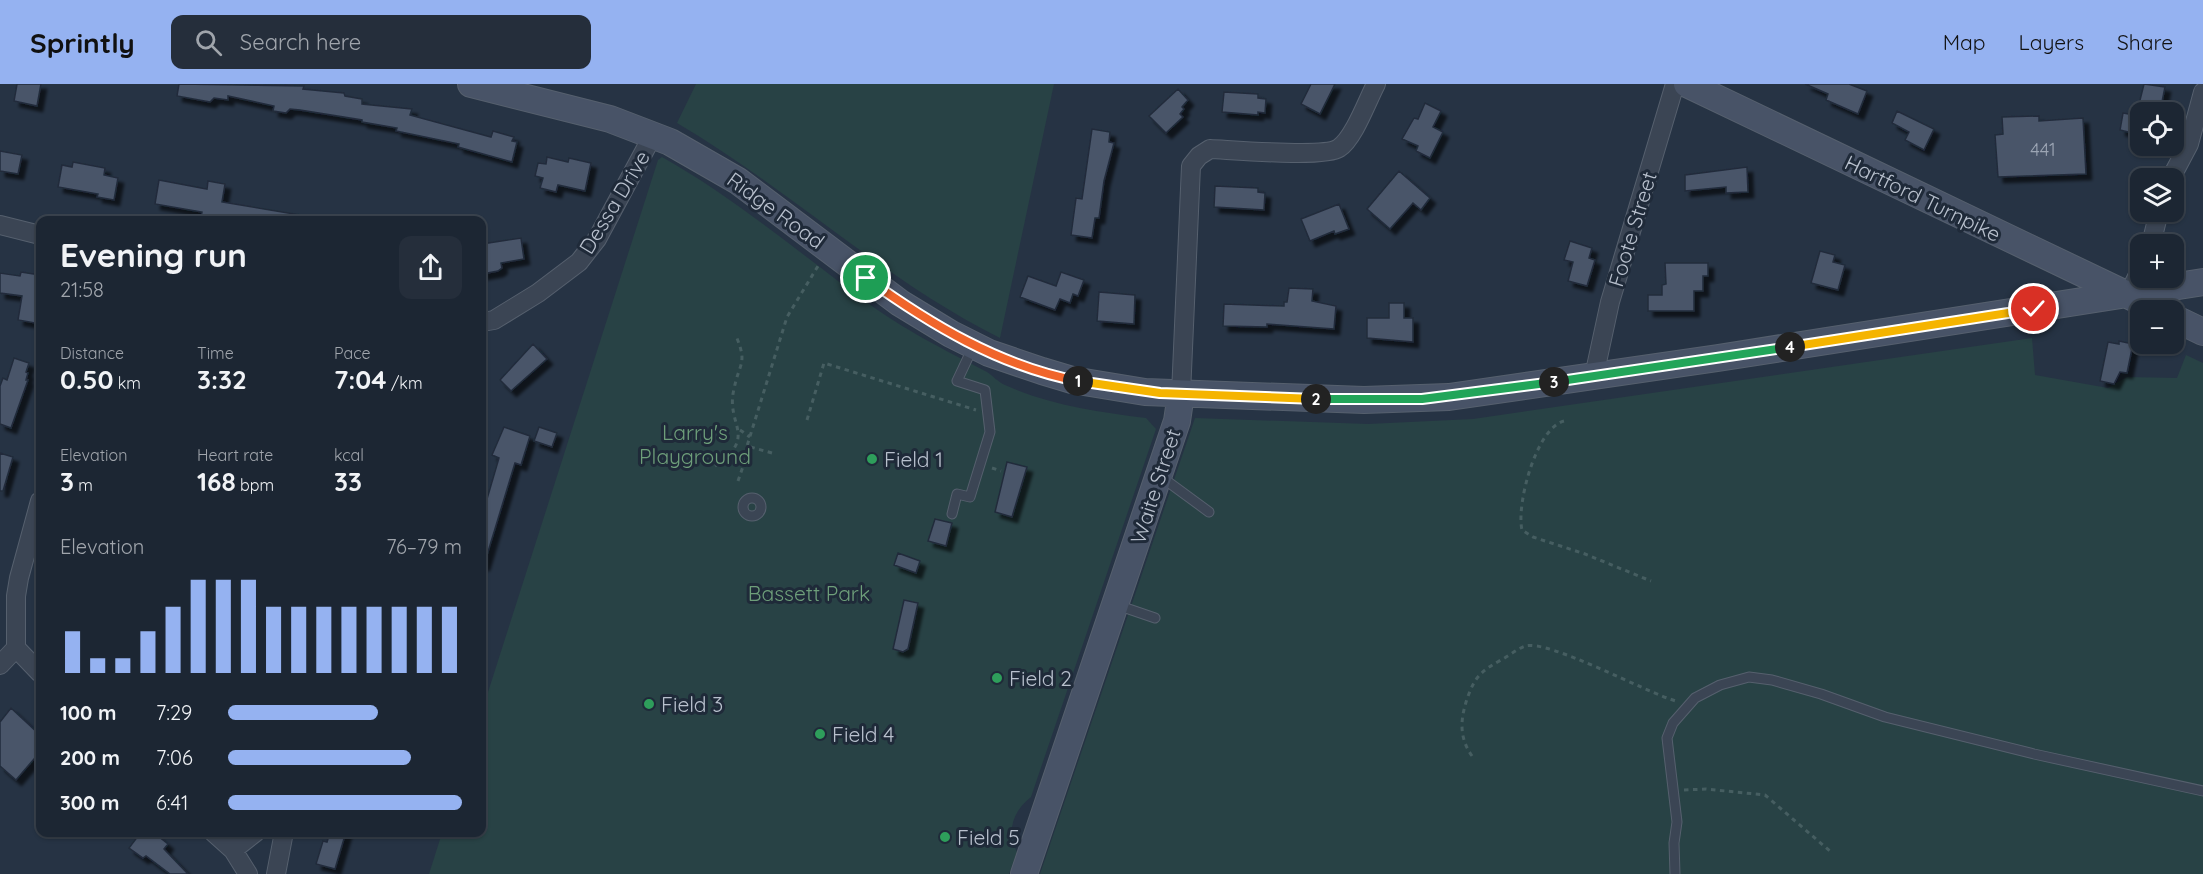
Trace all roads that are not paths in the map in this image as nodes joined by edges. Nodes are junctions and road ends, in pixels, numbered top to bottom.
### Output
1 (471, 84) edge
2 (1376, 84) edge
3 (1675, 84) edge
4 (1687, 84) edge
5 (2203, 92) edge
6 (653, 135) junction
7 (2176, 168) edge
8 (0, 225) edge
9 (36, 234) edge
10 (2203, 282) edge
11 (2131, 288) edge
12 (2128, 294) junction
13 (2140, 300) edge
14 (486, 321) edge
15 (2184, 323) edge
16 (2203, 332) edge
17 (974, 346) junction
18 (1594, 376) junction
19 (1181, 394) junction
20 (1159, 475) junction
21 (1209, 512) dead end
22 (952, 514) dead end
23 (36, 515) edge
24 (1115, 605) junction
25 (1155, 618) dead end
26 (16, 648) junction
27 (0, 665) edge
28 (36, 669) edge
29 (2203, 790) edge
30 (219, 837) edge
31 (250, 837) edge
32 (283, 837) edge
33 (233, 850) junction
34 (248, 874) edge
35 (276, 874) edge
36 (1024, 874) edge
37 (1675, 874) edge

1 - 6 main road, Ridge Road
2 - 19 street, Waite Street
3 - 18 street, Foote Street
4 - 12 main road, Hartford Turnpike
5 - 7 street
6 - 14 street, Dessa Drive
6 - 17 main road, Ridge Road
8 - 9 street
10 - 12 main road, Ridge Road
11 - 12 street
12 - 13 main road, Hartford Turnpike
12 - 18 main road, Ridge Road
15 - 16 main road
17 - 19 main road, Ridge Road
17 - 22 lane
18 - 19 main road, Ridge Road
19 - 20 main road, Waite Street
20 - 21 lane
20 - 24 main road, Waite Street
23 - 26 street
24 - 25 lane
24 - 36 main road, Waite Street
26 - 27 street
26 - 28 street
29 - 37 lane
30 - 33 street
31 - 33 street
32 - 35 street
33 - 34 street

